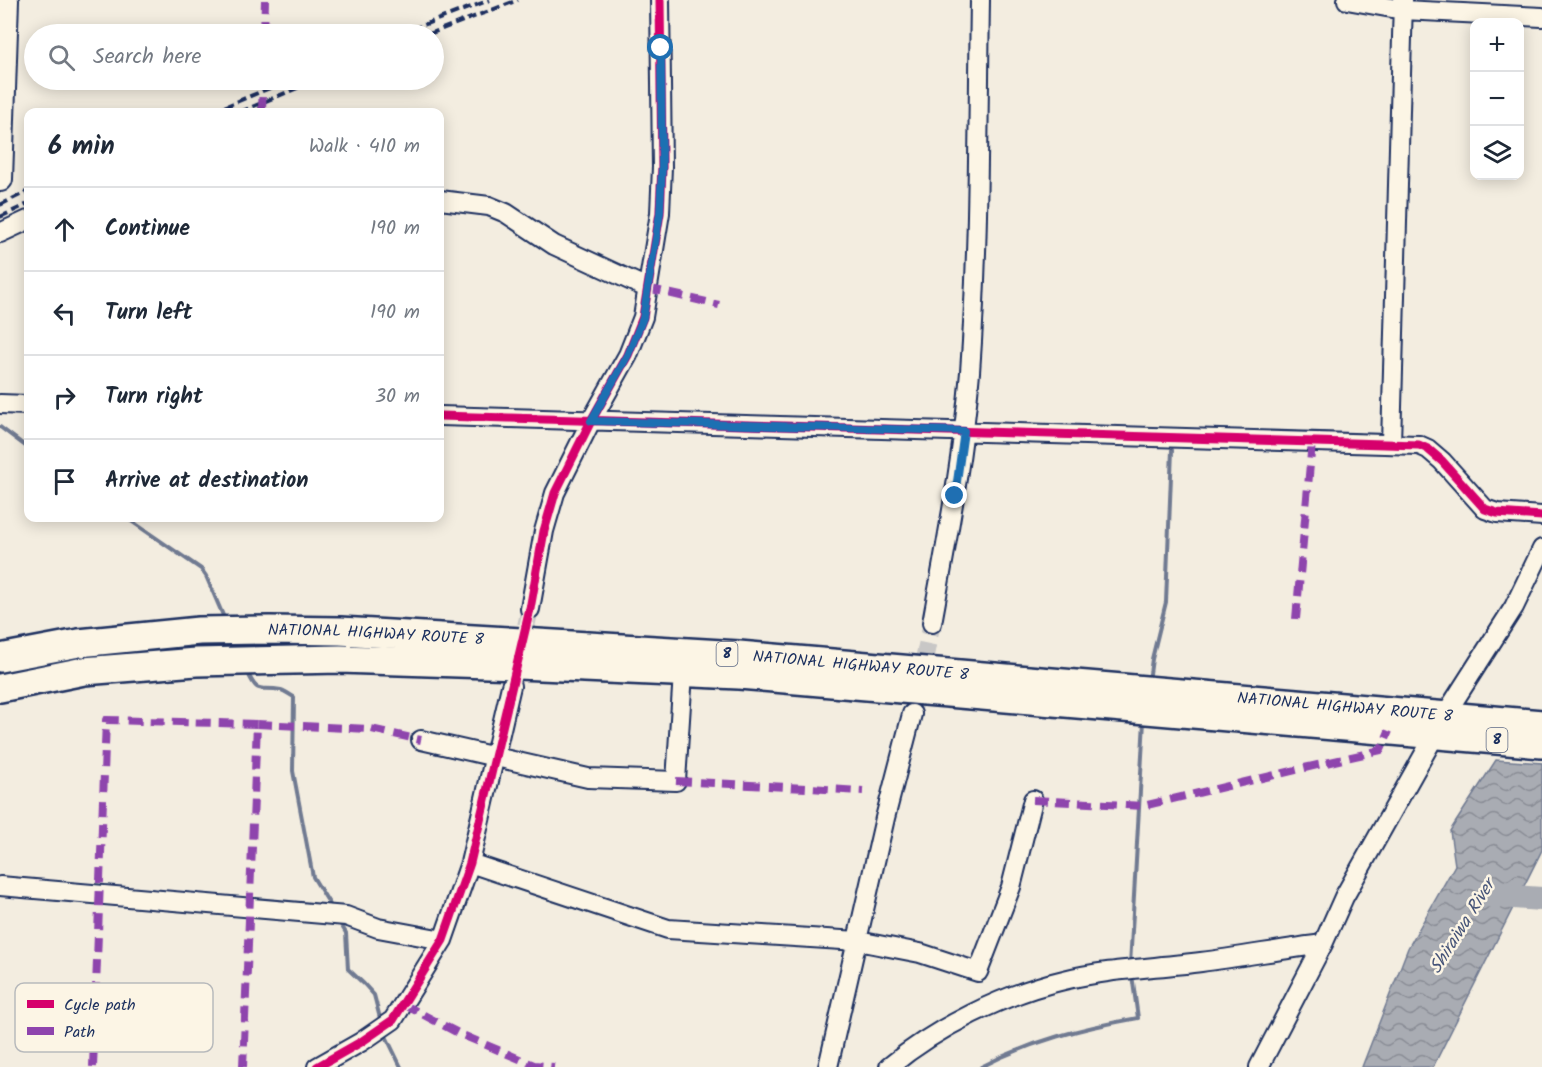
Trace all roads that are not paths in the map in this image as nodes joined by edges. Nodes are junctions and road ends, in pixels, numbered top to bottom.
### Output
1 (6, 0) edge
2 (660, 0) edge
3 (980, 0) edge
4 (1347, 0) edge
5 (1403, 5) edge
6 (1542, 18) edge
7 (0, 179) edge
8 (444, 200) edge
9 (24, 222) edge
10 (0, 233) edge
11 (647, 288) junction
12 (0, 404) edge
13 (24, 405) edge
14 (444, 416) edge
15 (591, 421) junction
16 (964, 431) junction
17 (1391, 444) junction
18 (1542, 516) edge
19 (1542, 549) edge
20 (530, 609) tunnel mouth
21 (932, 623) tunnel mouth
22 (0, 658) edge
23 (683, 673) junction
24 (511, 686) dead end
25 (0, 688) edge
26 (912, 714) tunnel mouth
27 (1542, 724) edge
28 (1447, 726) junction
29 (421, 740) dead end
30 (1542, 744) edge
31 (496, 757) junction
32 (1033, 800) dead end
33 (470, 863) junction
34 (0, 886) edge
35 (443, 940) junction
36 (858, 941) junction
37 (1323, 944) junction
38 (317, 1067) edge
39 (828, 1067) edge
40 (889, 1067) edge
41 (1259, 1067) edge

1 - 7 main road
2 - 11 street
3 - 16 street
4 - 5 street
5 - 6 street
5 - 17 street
8 - 11 street
9 - 10 street
11 - 15 street
12 - 13 street
14 - 15 street
15 - 16 street
15 - 20 street
16 - 17 street
16 - 21 street
17 - 18 street
19 - 28 street
22 - 28 highway, NATIONAL HIGHWAY ROUTE 8 / 8
23 - 25 highway, NATIONAL HIGHWAY ROUTE 8 / 8
23 - 28 highway, NATIONAL HIGHWAY ROUTE 8 / 8
23 - 31 street
24 - 31 street
26 - 36 street
27 - 28 highway, NATIONAL HIGHWAY ROUTE 8 / 8
28 - 30 highway, NATIONAL HIGHWAY ROUTE 8 / 8
28 - 37 street
29 - 31 street
31 - 33 street
32 - 36 street
33 - 35 street
33 - 36 street
34 - 35 street
35 - 38 street
36 - 39 street
37 - 40 street
37 - 41 street

